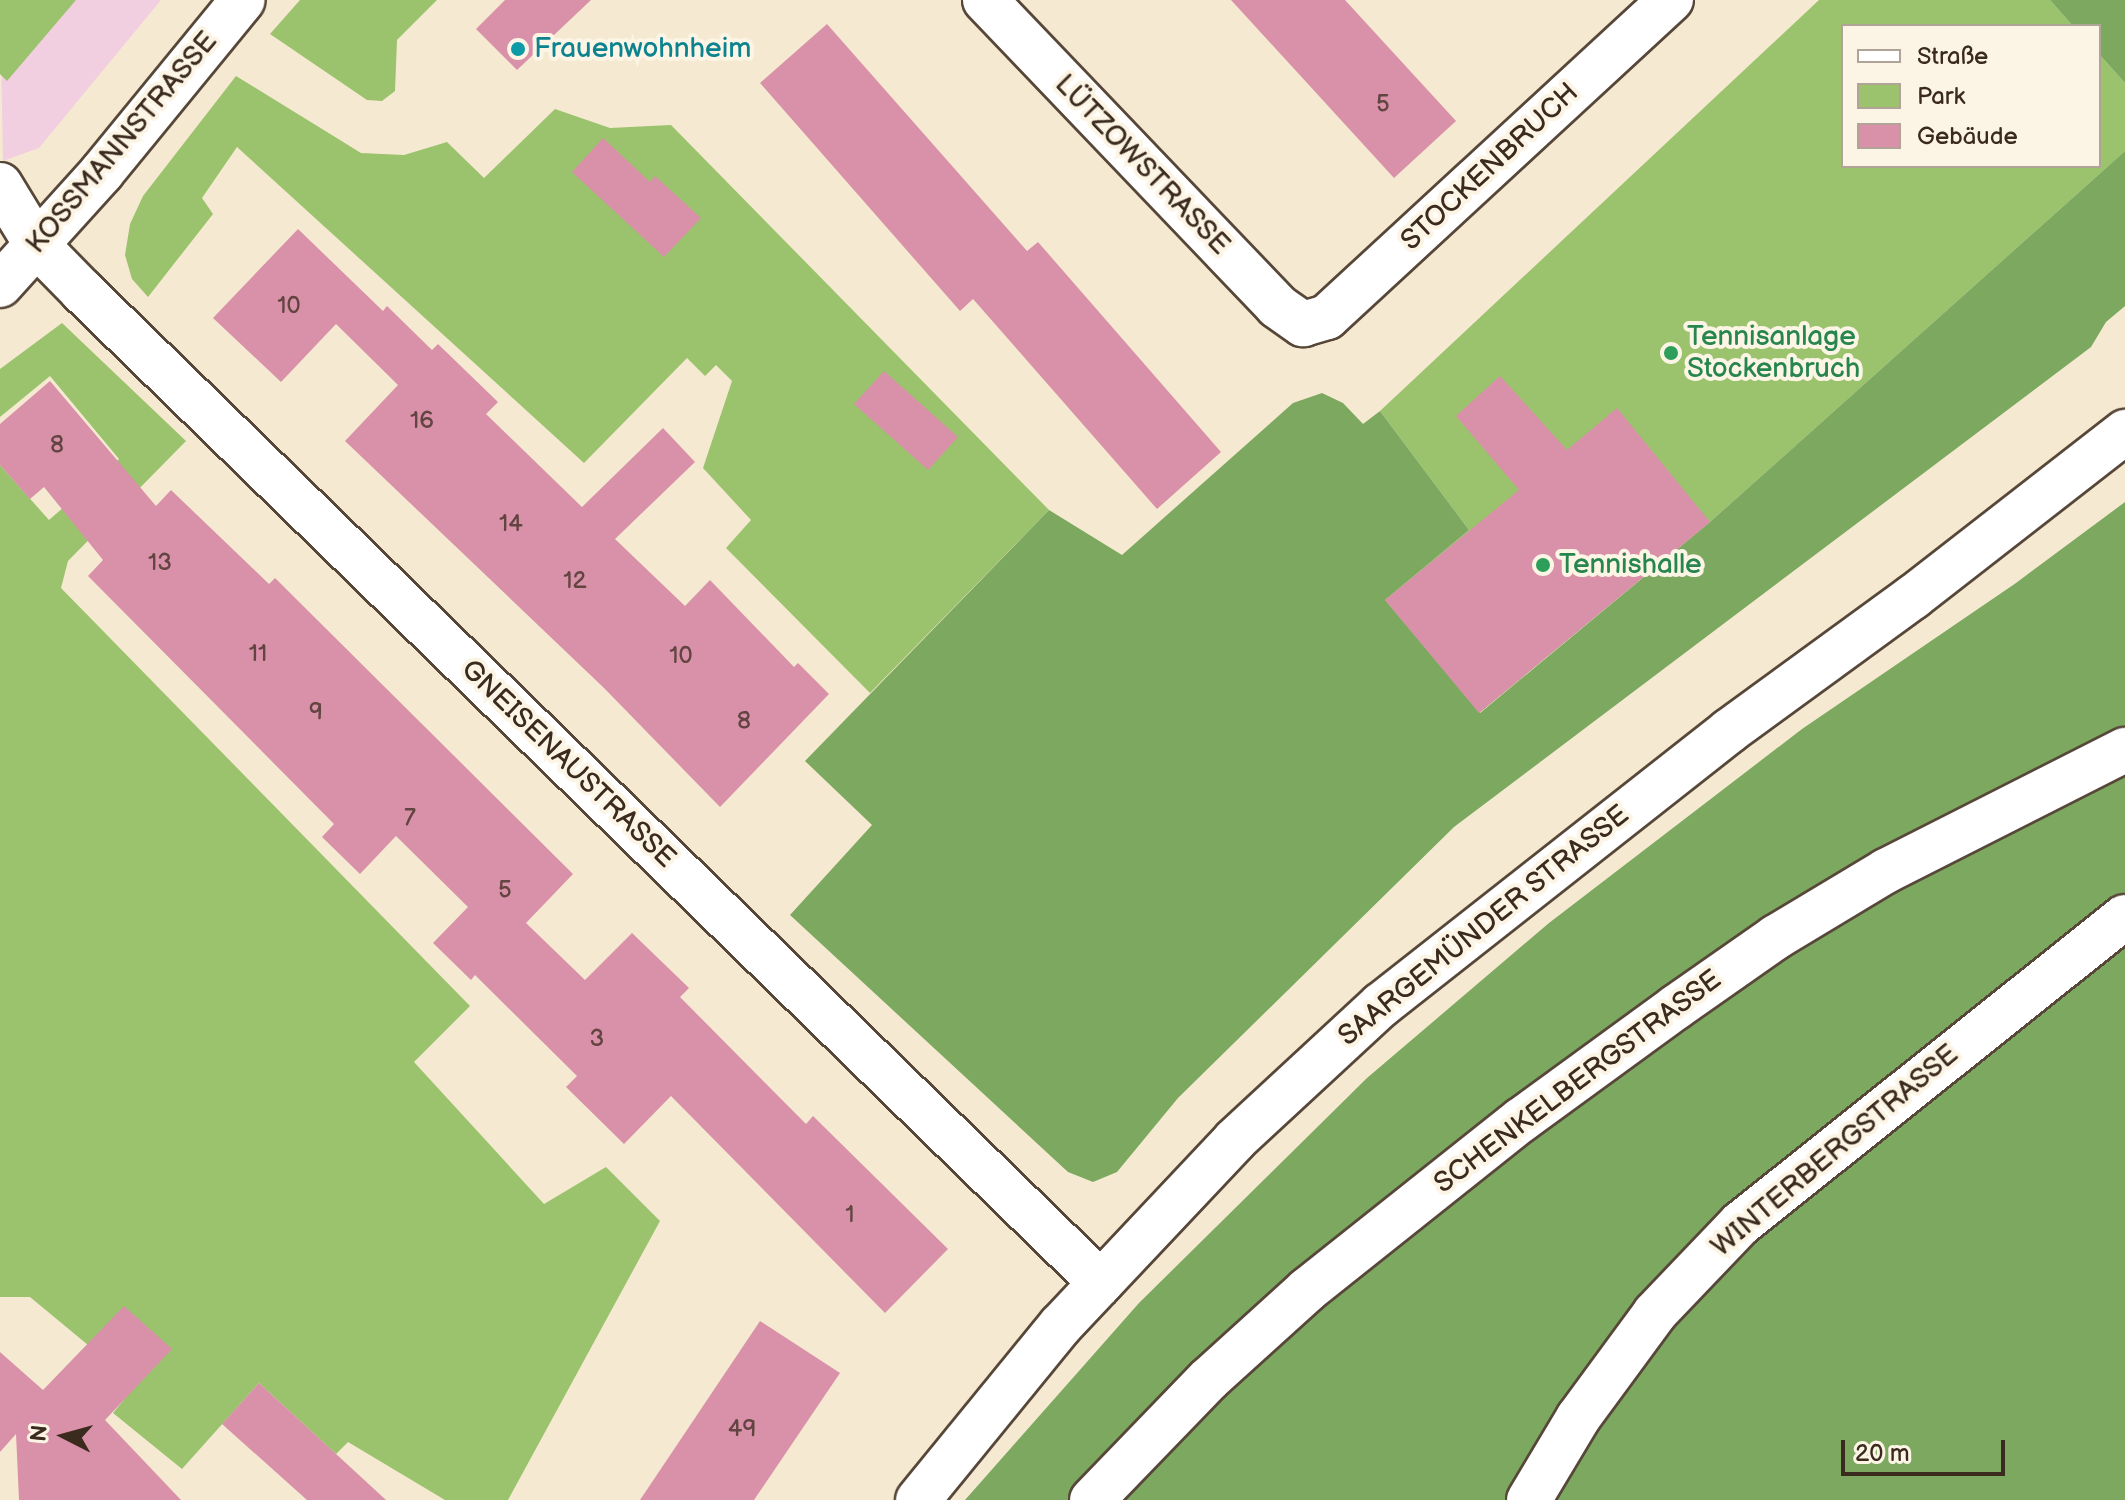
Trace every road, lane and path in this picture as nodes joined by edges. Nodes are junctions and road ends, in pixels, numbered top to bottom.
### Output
1 (243, 0) edge
2 (985, 0) edge
3 (1671, 0) edge
4 (0, 185) edge
5 (36, 244) junction
6 (0, 285) edge
7 (1303, 324) joint
8 (2125, 432) edge
9 (2125, 750) edge
10 (2125, 917) edge
11 (1101, 1283) junction
12 (918, 1500) edge
13 (1092, 1500) edge
14 (1529, 1500) edge

1 - 5 street, KOSSMANNSTRASSE
2 - 7 street, LÜTZOWSTRASSE
3 - 7 street, STOCKENBRUCH
4 - 5 street, GNEISENAUSTRASSE
5 - 6 street, KOSSMANNSTRASSE
5 - 11 street, GNEISENAUSTRASSE
8 - 11 street, SAARGEMÜNDER STRASSE
9 - 13 street, SCHENKELBERGSTRASSE
10 - 14 street, WINTERBERGSTRASSE
11 - 12 street, SAARGEMÜNDER STRASSE

